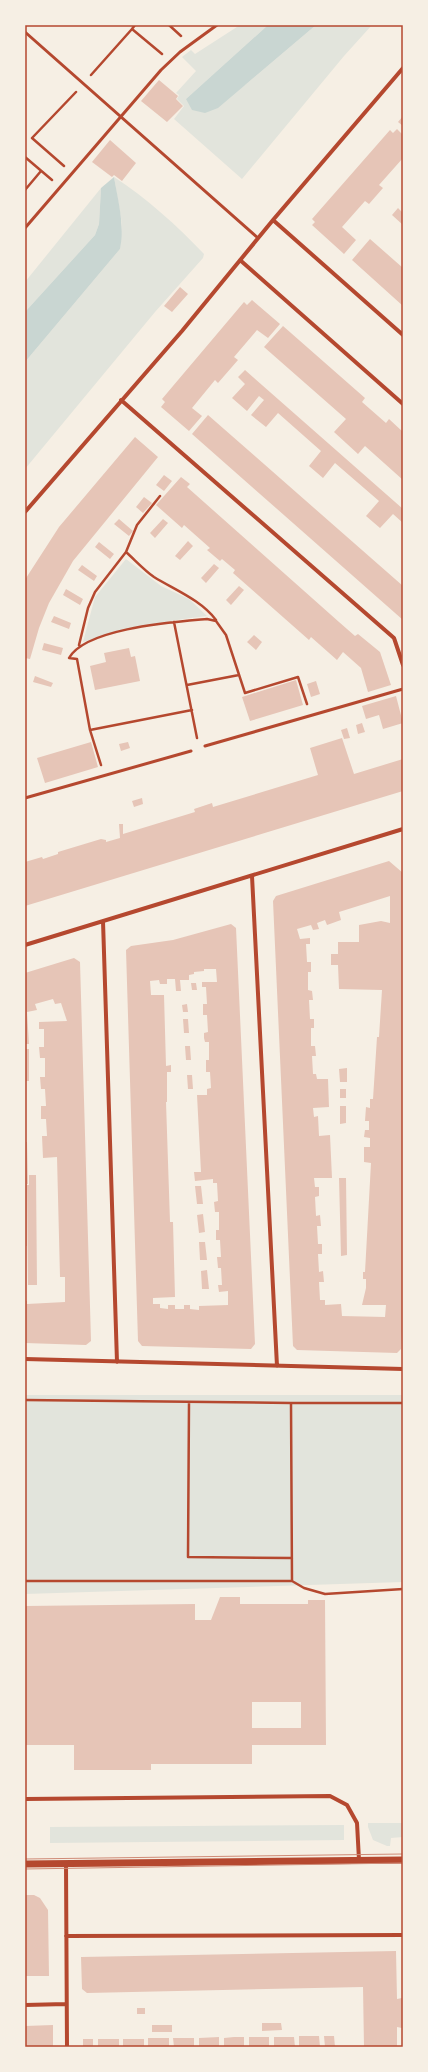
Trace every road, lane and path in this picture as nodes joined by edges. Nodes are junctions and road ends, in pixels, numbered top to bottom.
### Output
1 (135, 25) edge
2 (169, 25) edge
3 (217, 25) edge
4 (132, 29) junction
5 (25, 32) edge
6 (191, 44) junction
7 (170, 62) junction
8 (403, 68) edge
9 (83, 84) junction
10 (121, 118) junction
11 (25, 157) edge
12 (41, 171) junction
13 (74, 174) junction
14 (61, 188) junction
15 (25, 190) edge
16 (273, 220) junction
17 (25, 228) edge
18 (258, 238) junction
19 (240, 260) junction
20 (403, 335) edge
21 (121, 400) junction
22 (403, 404) edge
23 (160, 496) dead end
24 (25, 512) edge
25 (126, 552) junction
26 (216, 621) junction
27 (174, 622) junction
28 (79, 646) junction
29 (403, 665) edge
30 (239, 674) junction
31 (187, 685) junction
32 (403, 690) edge
33 (192, 710) junction
34 (311, 716) junction
35 (90, 730) junction
36 (197, 738) dead end
37 (205, 746) dead end
38 (191, 751) dead end
39 (104, 776) junction
40 (25, 798) edge
41 (403, 829) edge
42 (252, 876) junction
43 (103, 921) junction
44 (25, 945) edge
45 (25, 1359) edge
46 (117, 1362) junction
47 (276, 1366) junction
48 (403, 1369) edge
49 (25, 1400) edge
50 (189, 1402) junction
51 (291, 1403) junction
52 (403, 1403) edge
53 (188, 1537) junction
54 (192, 1537) dead end
55 (292, 1558) junction
56 (25, 1581) edge
57 (292, 1581) junction
58 (403, 1589) edge
59 (25, 1799) edge
60 (359, 1860) junction
61 (403, 1860) edge
62 (25, 1864) edge
63 (66, 1864) junction
64 (403, 1935) edge
65 (66, 1936) junction
66 (66, 2004) junction
67 (25, 2005) edge
68 (67, 2047) edge

1 - 4 path
2 - 6 path
3 - 6 lane
4 - 7 path
4 - 9 path
5 - 9 lane
6 - 7 lane
7 - 10 lane
8 - 16 street
9 - 10 lane
9 - 13 path
10 - 13 lane
10 - 18 lane
11 - 12 path
12 - 14 path
12 - 15 path
13 - 14 lane
14 - 17 lane
16 - 18 street
16 - 20 street
18 - 19 street
19 - 21 street
19 - 22 street
21 - 24 street
21 - 29 street
23 - 25 path
25 - 26 path
25 - 28 path
26 - 27 path
26 - 30 path
27 - 28 path
27 - 31 path
28 - 35 path
30 - 31 path
30 - 34 path
31 - 33 path
32 - 34 lane
33 - 35 path
33 - 36 path
34 - 37 lane
35 - 39 path
38 - 39 lane
39 - 40 lane
41 - 42 street
42 - 43 street
42 - 47 street
43 - 44 street
43 - 46 street
45 - 46 street
46 - 47 street
47 - 48 street
49 - 50 path
50 - 51 path
50 - 53 path
51 - 52 path
51 - 55 path
53 - 54 path
53 - 55 path
55 - 57 path
56 - 57 path
57 - 58 path
59 - 60 street
60 - 61 street
60 - 63 street
62 - 63 street
63 - 65 street
64 - 65 street
65 - 66 street
66 - 67 street
66 - 68 street

